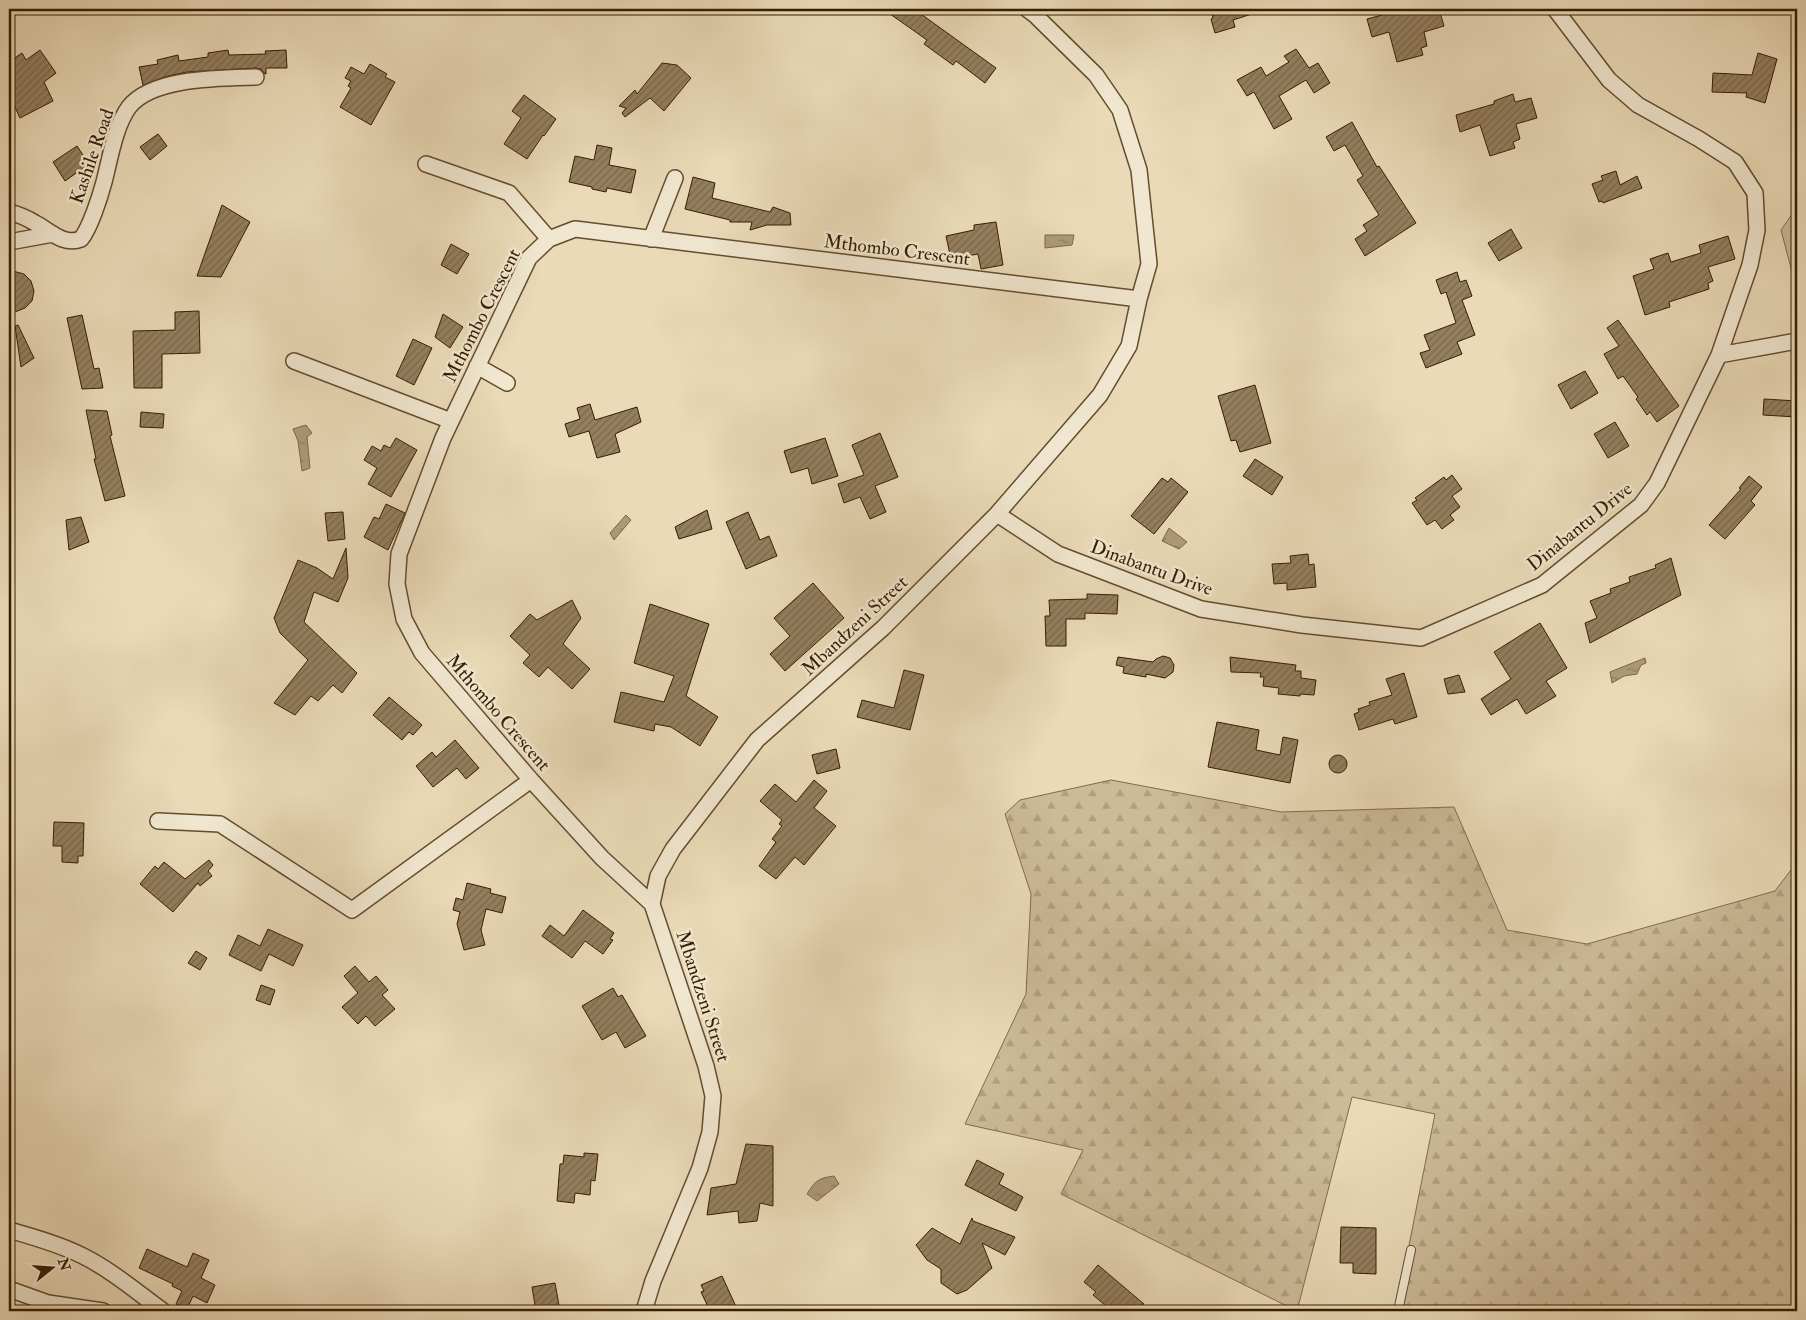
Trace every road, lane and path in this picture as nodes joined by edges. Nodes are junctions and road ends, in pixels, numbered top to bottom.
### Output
1 (1027, 9) edge
2 (1555, 9) edge
3 (256, 77) dead end
4 (426, 164) dead end
5 (675, 178) dead end
6 (9, 212) edge
7 (53, 234) junction
8 (549, 239) junction
9 (651, 239) junction
10 (9, 242) edge
11 (1139, 299) junction
12 (1797, 341) edge
13 (1719, 355) junction
14 (294, 361) dead end
15 (477, 366) junction
16 (507, 383) dead end
17 (451, 421) junction
18 (997, 514) junction
19 (531, 780) junction
20 (158, 822) dead end
21 (652, 904) junction
22 (9, 1230) edge
23 (1411, 1250) dead end
24 (9, 1289) edge
25 (103, 1311) edge
26 (163, 1311) edge
27 (644, 1311) edge
28 (1398, 1311) edge

1 - 11 street, Mbandzeni Street
2 - 13 street, Dinabantu Drive
3 - 7 street, Kashile Road
4 - 8 street
5 - 9 street
6 - 7 street, Kashile Road
7 - 10 street
8 - 9 street, Mthombo Crescent
8 - 15 street, Mthombo Crescent
9 - 11 street, Mthombo Crescent
11 - 18 street, Mbandzeni Street
12 - 13 street
13 - 18 street, Dinabantu Drive
14 - 17 street
15 - 16 street
15 - 17 street, Mthombo Crescent
17 - 19 street, Mthombo Crescent
18 - 21 street, Mbandzeni Street
19 - 20 street
19 - 21 street, Mthombo Crescent
21 - 27 street, Mbandzeni Street
22 - 26 street
23 - 28 lane
24 - 25 street

